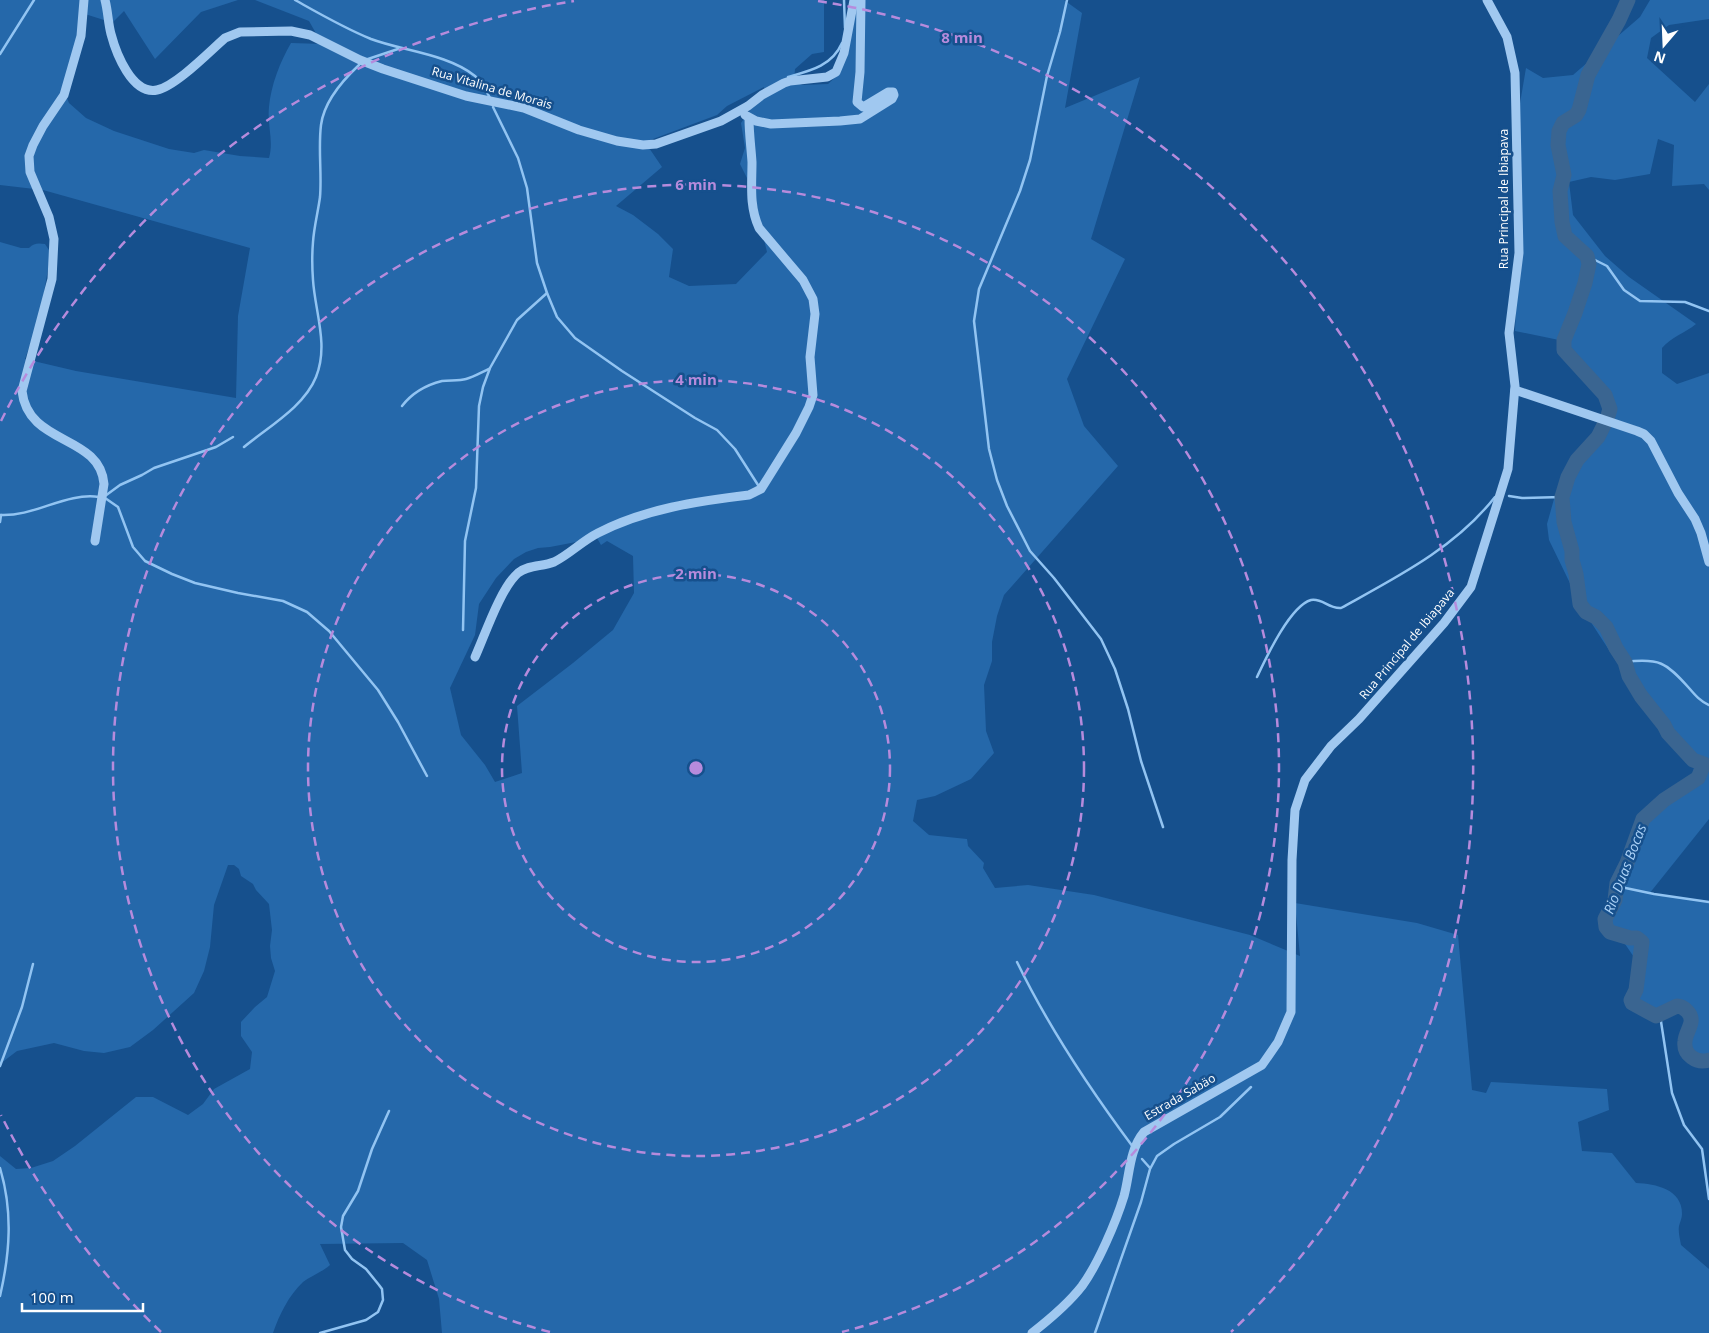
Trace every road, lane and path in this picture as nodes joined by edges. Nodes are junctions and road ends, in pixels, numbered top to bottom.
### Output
1 (84, 0) edge
2 (104, 0) edge
3 (854, 0) edge
4 (861, 0) edge
5 (1487, 0) edge
6 (742, 109) junction
7 (749, 118) junction
8 (1515, 390) junction
9 (95, 541) dead end
10 (1709, 562) edge
11 (475, 658) dead end
12 (1291, 934) joint
13 (1032, 1333) edge

1 - 9 street
2 - 6 street, Rua Vitalina de Morais
3 - 6 street, Rua Vitalina de Morais
4 - 7 street
5 - 8 street, Rua Principal de Ibiapava
6 - 7 street
7 - 11 street
8 - 10 street
8 - 12 street, Rua Principal de Ibiapava
12 - 13 street, Estrada Sabäo

